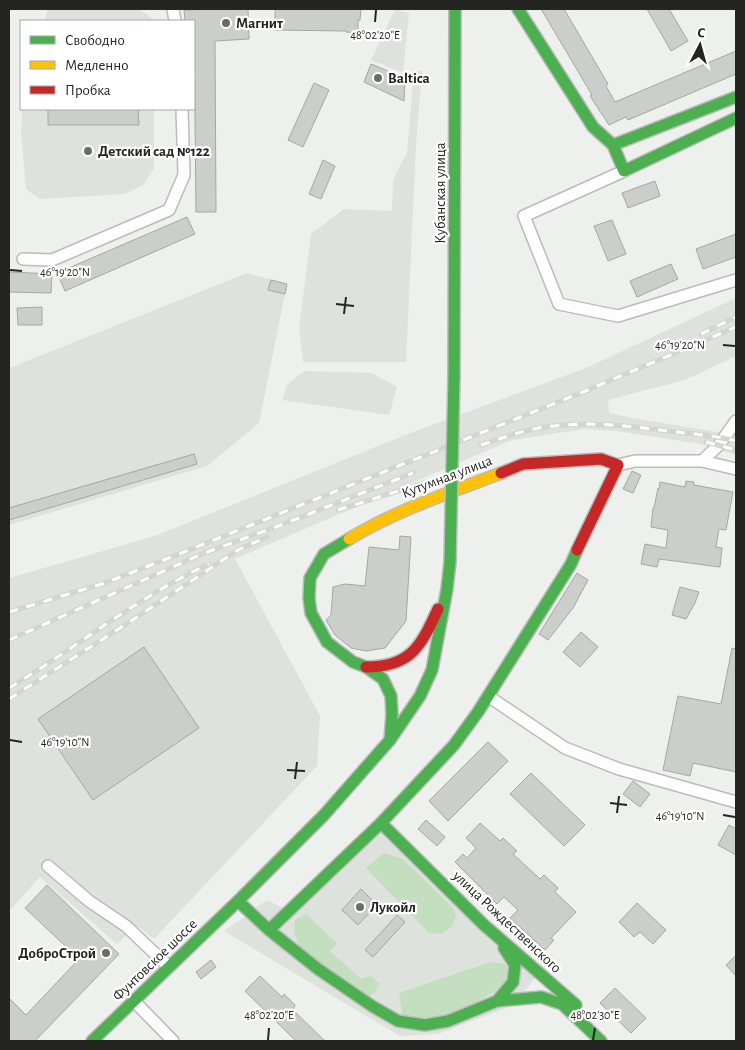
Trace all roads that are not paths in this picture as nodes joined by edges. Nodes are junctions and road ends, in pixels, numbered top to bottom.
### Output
1 (455, 9) edge
2 (518, 9) edge
3 (736, 97) edge
4 (182, 110) edge
5 (736, 118) edge
6 (613, 145) junction
7 (624, 171) junction
8 (23, 259) dead end
9 (736, 280) edge
10 (736, 421) edge
11 (702, 461) junction
12 (618, 465) junction
13 (736, 468) edge
14 (447, 589) junction
15 (366, 667) junction
16 (488, 696) junction
17 (390, 740) junction
18 (736, 802) edge
19 (381, 823) junction
20 (48, 866) dead end
21 (238, 901) junction
22 (484, 925) junction
23 (269, 930) junction
24 (169, 967) junction
25 (134, 1001) junction
26 (497, 1001) junction
27 (92, 1041) edge
28 (173, 1041) edge
29 (601, 1041) edge
30 (614, 1041) edge

1 - 14 main road, Кубанская улица, bridge
2 - 6 main road
3 - 6 main road
4 - 8 street
5 - 7 main road
6 - 7 main road
7 - 9 street
10 - 11 street
11 - 12 street
11 - 13 street
12 - 15 main road, Кутумная улица
12 - 16 main road
14 - 15 main road
14 - 17 main road, Кубанская улица
15 - 17 main road
16 - 18 street
16 - 19 main road
17 - 21 main road, Фунтовское шоссе
19 - 22 main road, улица Рождественского
19 - 23 main road
20 - 24 street
21 - 23 main road
21 - 24 main road, Фунтовское шоссе
22 - 26 main road
22 - 30 main road, улица Рождественского
23 - 26 main road
24 - 25 main road, Фунтовское шоссе
25 - 27 main road, Фунтовское шоссе
25 - 28 street
26 - 29 main road

